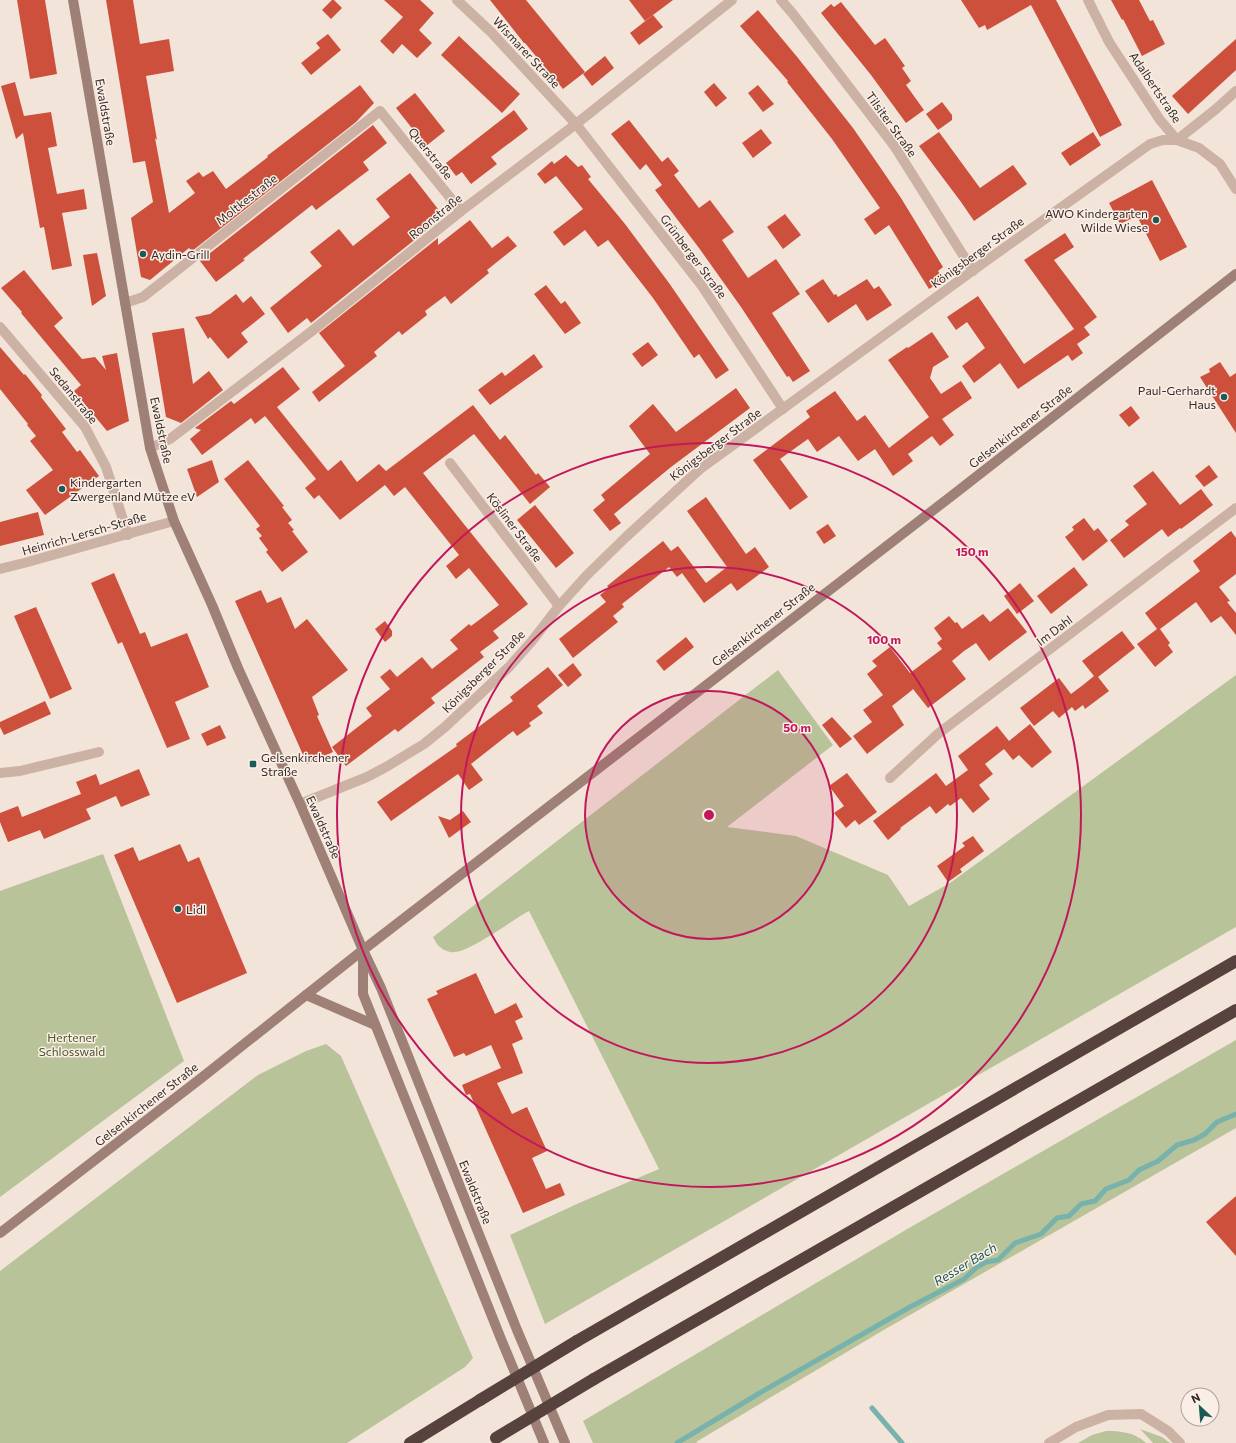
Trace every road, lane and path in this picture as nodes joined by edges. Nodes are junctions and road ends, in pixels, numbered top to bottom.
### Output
1 (73, 0) edge
2 (457, 0) edge
3 (732, 0) edge
4 (781, 0) edge
5 (1088, 0) edge
6 (1236, 91) edge
7 (380, 111) joint
8 (576, 124) junction
9 (1177, 140) junction
10 (1236, 189) edge
11 (461, 211) junction
12 (973, 271) junction
13 (1236, 274) edge
14 (125, 303) junction
15 (0, 327) edge
16 (783, 409) junction
17 (150, 448) junction
18 (450, 463) dead end
19 (1236, 508) edge
20 (174, 521) junction
21 (128, 535) junction
22 (0, 568) edge
23 (559, 606) junction
24 (99, 752) dead end
25 (0, 773) edge
26 (890, 778) dead end
27 (300, 804) junction
28 (363, 950) junction
29 (1236, 961) edge
30 (306, 995) junction
31 (1236, 1010) edge
32 (375, 1026) junction
33 (0, 1233) edge
34 (492, 1440) edge
35 (410, 1443) edge
36 (544, 1443) edge
37 (565, 1443) edge
38 (1049, 1443) edge
39 (1180, 1443) edge

1 - 14 main road, Ewaldstraße
2 - 8 street, Wismarer Straße
3 - 8 street, Roonstraße
4 - 12 street, Tilsiter Straße
5 - 9 street, Adalbertstraße
6 - 9 street
7 - 11 street, Querstraße
7 - 14 street, Moltkestraße
8 - 11 street, Roonstraße
8 - 16 street, Grünberger Straße
9 - 10 street, Adalbertstraße
9 - 12 street, Königsberger Straße
11 - 17 street, Roonstraße
12 - 16 street, Königsberger Straße
13 - 28 main road, Gelsenkirchener Straße
14 - 17 main road, Ewaldstraße
15 - 21 street, Sedanstraße
16 - 23 street, Königsberger Straße
17 - 20 main road, Ewaldstraße
18 - 23 street, Kösliner Straße
19 - 26 street, Im Dahl
20 - 21 street, Heinrich-Lersch-Straße
20 - 27 main road, Ewaldstraße
21 - 22 street, Heinrich-Lersch-Straße
23 - 27 street, Königsberger Straße
24 - 25 street
27 - 28 main road, Ewaldstraße
28 - 30 main road, Gelsenkirchener Straße
28 - 32 main road, Ewaldstraße
28 - 37 main road, Ewaldstraße
29 - 35 highway, bridge
30 - 32 main road
30 - 33 main road, Gelsenkirchener Straße
31 - 34 highway, bridge
32 - 36 main road, Ewaldstraße
38 - 39 street

